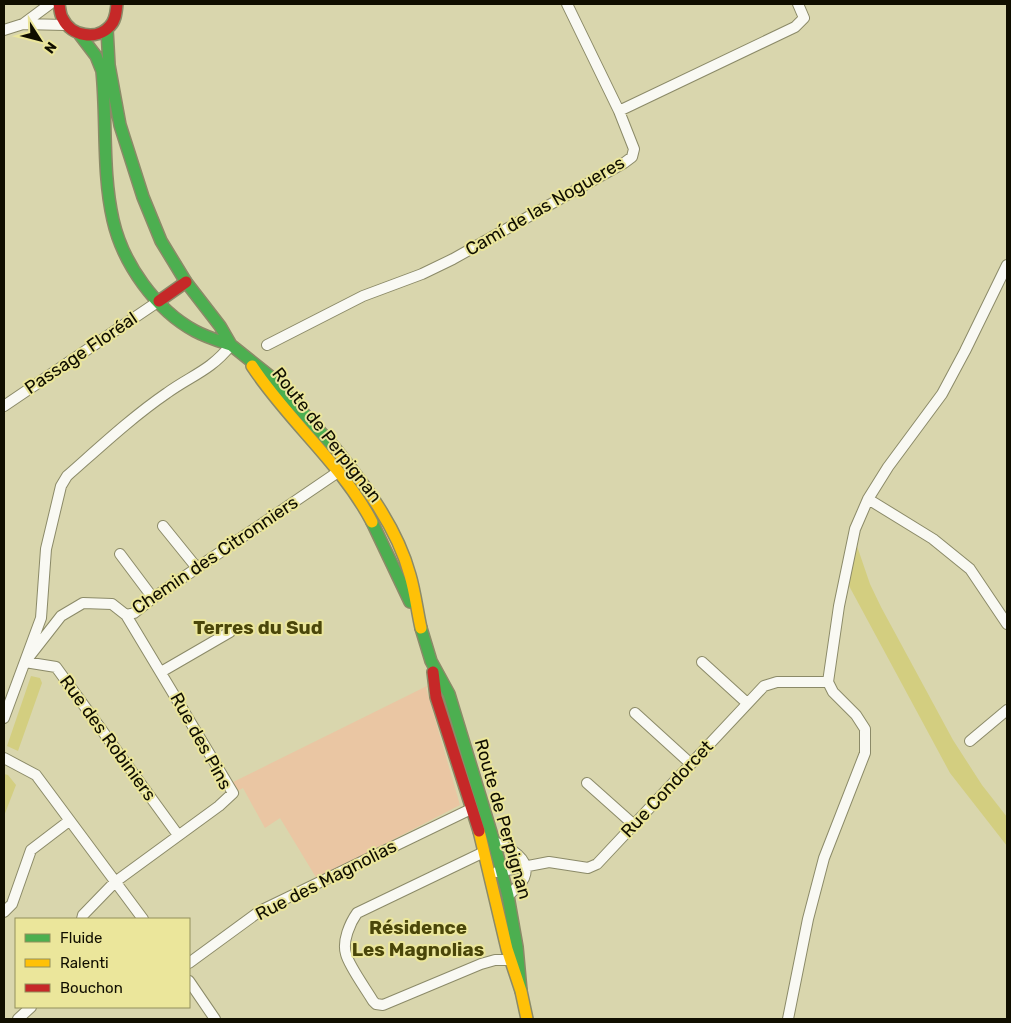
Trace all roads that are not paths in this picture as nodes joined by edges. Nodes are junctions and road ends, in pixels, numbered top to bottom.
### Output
1 (50, 4) edge
2 (59, 4) edge
3 (567, 4) edge
4 (798, 4) edge
5 (119, 6) edge
6 (23, 24) junction
7 (65, 25) junction
8 (108, 29) junction
9 (4, 30) edge
10 (80, 35) junction
11 (619, 111) junction
12 (1007, 265) edge
13 (186, 282) junction
14 (159, 301) junction
15 (231, 345) junction
16 (267, 345) dead end
17 (247, 358) junction
18 (4, 406) edge
19 (338, 472) junction
20 (868, 499) junction
21 (163, 526) dead end
22 (120, 554) dead end
23 (197, 568) junction
24 (152, 598) junction
25 (126, 615) junction
26 (417, 615) junction
27 (1007, 624) edge
28 (230, 632) dead end
29 (431, 661) junction
30 (25, 662) junction
31 (702, 662) dead end
32 (161, 672) junction
33 (828, 682) junction
34 (747, 703) junction
35 (1007, 710) edge
36 (635, 713) dead end
37 (4, 718) edge
38 (970, 741) dead end
39 (4, 758) edge
40 (691, 764) junction
41 (587, 783) dead end
42 (471, 809) junction
43 (69, 821) junction
44 (633, 824) junction
45 (478, 827) junction
46 (178, 835) junction
47 (494, 842) junction
48 (484, 852) junction
49 (525, 866) junction
50 (499, 872) junction
51 (115, 882) junction
52 (495, 896) junction
53 (508, 896) junction
54 (4, 912) edge
55 (82, 918) edge
56 (141, 918) edge
57 (510, 960) junction
58 (190, 962) edge
59 (190, 982) edge
60 (521, 991) junction
61 (30, 1008) edge
62 (18, 1019) edge
63 (215, 1019) edge
64 (527, 1019) edge
65 (788, 1019) edge

1 - 6 street
2 - 7 main road
3 - 11 street
4 - 11 street
5 - 8 main road
6 - 7 street
6 - 9 street
7 - 10 main road, Route de Perpignan
8 - 10 main road
8 - 13 main road, Route de Perpignan
10 - 14 main road, Route de Perpignan
11 - 16 street, Camí de las Nogueres
12 - 20 street
13 - 14 main road
13 - 15 main road, Route de Perpignan
14 - 15 main road, Route de Perpignan
14 - 18 street, Passage Floréal
15 - 17 main road, Route de Perpignan
15 - 30 street
17 - 19 main road, Route de Perpignan
17 - 26 main road, Route de Perpignan
19 - 23 street, Chemin des Citronniers
19 - 26 main road, Route de Perpignan
20 - 27 street
20 - 33 street
21 - 23 street
22 - 24 street
23 - 24 street, Chemin des Citronniers
24 - 25 street, Chemin des Citronniers
25 - 30 street, Chemin des Citronniers
25 - 32 street, Rue des Pins
26 - 29 main road, Route de Perpignan
28 - 32 street
29 - 42 main road, Route de Perpignan
29 - 47 main road, Route de Perpignan
30 - 37 street
30 - 46 street, Rue des Robiniers
31 - 34 street
32 - 46 street, Rue des Pins
33 - 34 street, Rue Condorcet
33 - 65 street
34 - 40 street, Rue Condorcet
35 - 38 street
36 - 40 street
39 - 43 street
40 - 44 street, Rue Condorcet
41 - 44 street
42 - 45 main road, Route de Perpignan
42 - 58 street, Rue des Magnolias
43 - 51 street
43 - 54 street
44 - 49 street, Rue Condorcet
45 - 48 main road, Route de Perpignan
45 - 50 street
46 - 51 street, Rue des Pins
47 - 49 street
47 - 50 main road, Route de Perpignan
48 - 52 main road, Route de Perpignan
48 - 57 street
49 - 50 street, Rue Condorcet
49 - 53 street
50 - 52 street
50 - 53 main road, Route de Perpignan
51 - 55 street, Rue des Pins
51 - 56 street
52 - 57 main road, Route de Perpignan
53 - 60 main road, Route de Perpignan
57 - 60 main road, Route de Perpignan
59 - 63 street
60 - 64 main road, Route de Perpignan
61 - 62 street

